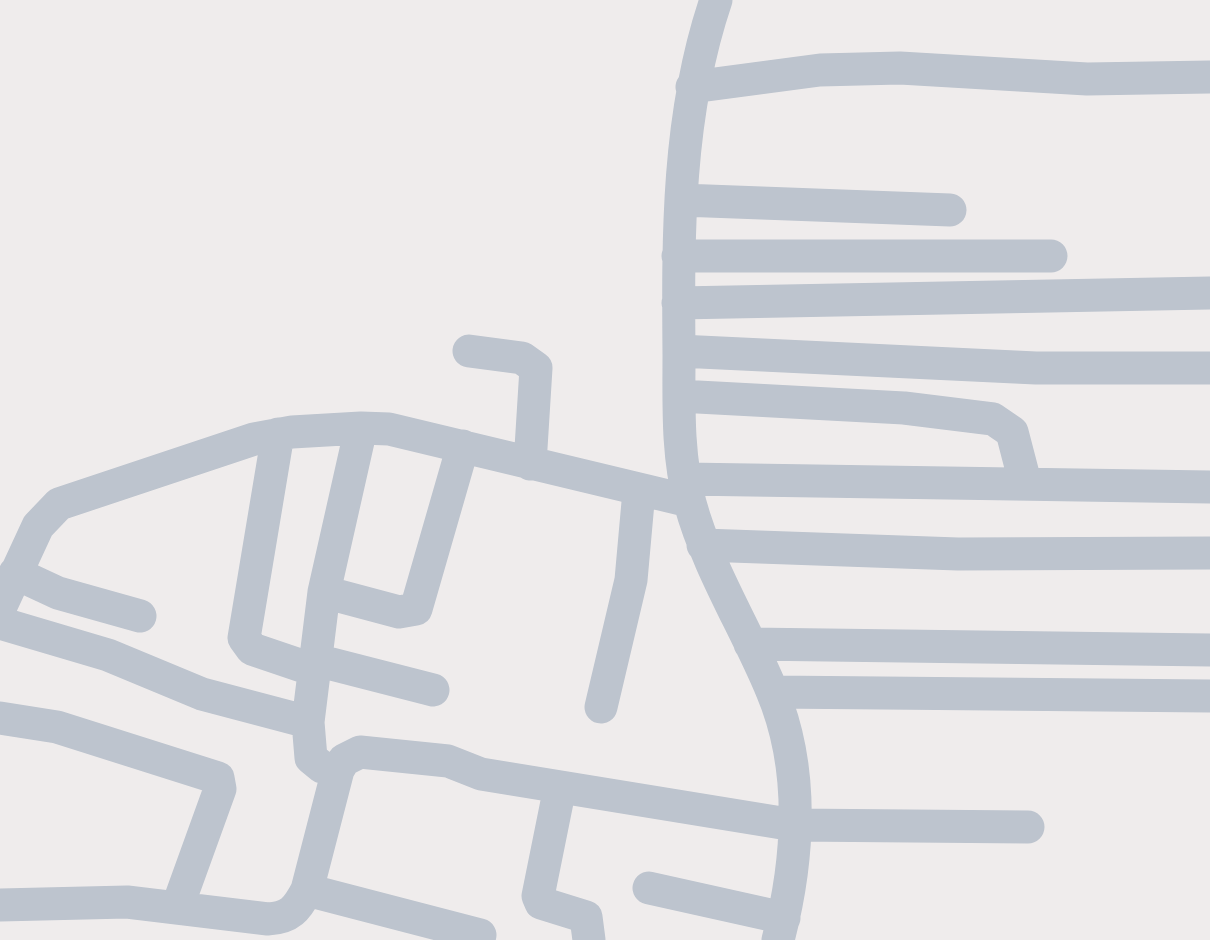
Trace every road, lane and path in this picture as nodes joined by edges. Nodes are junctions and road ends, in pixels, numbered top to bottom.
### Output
1 (716, 0) edge
2 (1210, 77) edge
3 (692, 87) junction
4 (681, 200) junction
5 (950, 209) dead end
6 (678, 256) junction
7 (1051, 256) dead end
8 (1210, 293) edge
9 (678, 303) junction
10 (469, 351) dead end
11 (679, 351) junction
12 (1210, 368) edge
13 (679, 396) junction
14 (361, 428) junction
15 (278, 434) junction
16 (463, 446) junction
17 (530, 464) junction
18 (1026, 482) junction
19 (1210, 487) edge
20 (687, 490) junction
21 (639, 491) junction
22 (703, 545) junction
23 (1210, 553) edge
24 (15, 573) junction
25 (324, 592) junction
26 (0, 608) edge
27 (140, 616) dead end
28 (0, 623) edge
29 (750, 644) junction
30 (1210, 650) edge
31 (315, 665) junction
32 (433, 690) dead end
33 (773, 692) junction
34 (1210, 695) edge
35 (601, 707) dead end
36 (0, 718) edge
37 (309, 722) junction
38 (338, 770) junction
39 (560, 787) junction
40 (794, 825) junction
41 (1028, 827) dead end
42 (649, 888) dead end
43 (307, 890) junction
44 (0, 905) edge
45 (177, 908) junction
46 (781, 929) edge
47 (267, 930) edge
48 (480, 935) dead end
49 (589, 940) edge

1 - 3 street
2 - 3 street
3 - 4 street
4 - 5 street
4 - 6 street
6 - 7 street
6 - 9 street
8 - 9 street
9 - 11 street
10 - 17 street
11 - 12 street
11 - 13 street
13 - 18 street
13 - 20 street
14 - 15 street
14 - 16 street
14 - 25 street
15 - 24 street
15 - 31 street
16 - 17 street
16 - 25 street
17 - 21 street
18 - 19 street
18 - 20 street
20 - 21 street
20 - 22 street
21 - 35 street
22 - 23 street
22 - 29 street
24 - 26 street
24 - 27 street
25 - 31 street
28 - 37 street
29 - 30 street
29 - 33 street
31 - 32 street
31 - 37 street
33 - 34 street
33 - 40 street
36 - 45 street
37 - 38 street
38 - 39 street
38 - 43 street
39 - 40 street
39 - 49 street
40 - 41 street
40 - 46 street
42 - 46 street
43 - 47 street
43 - 48 street
44 - 45 street
45 - 47 street

